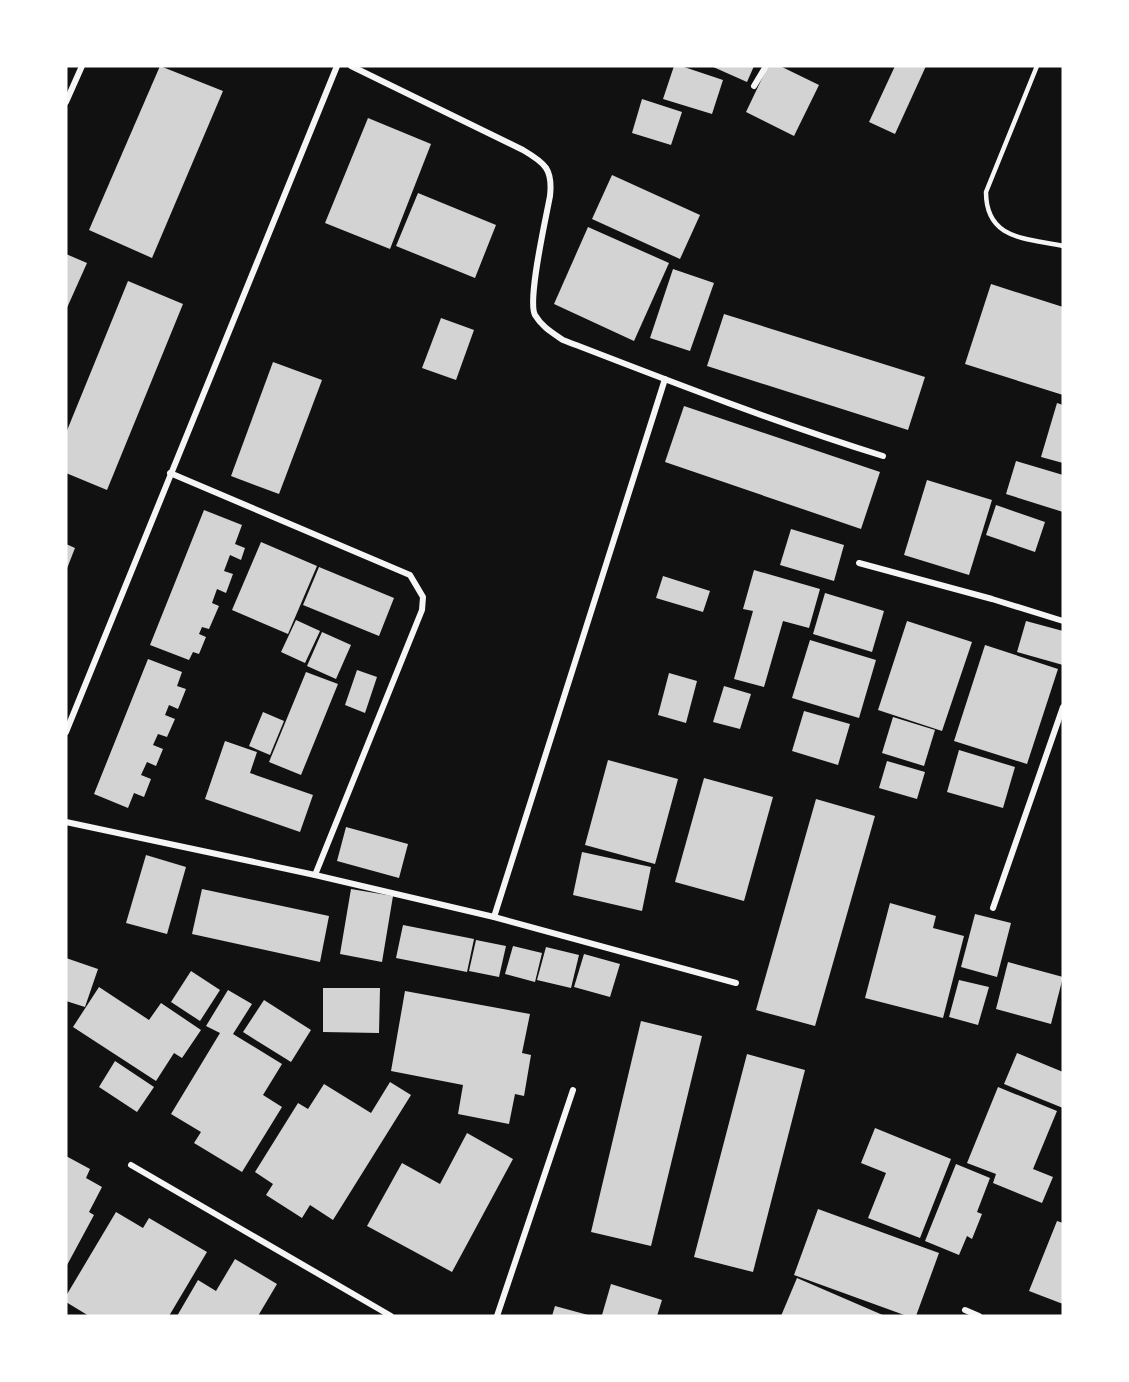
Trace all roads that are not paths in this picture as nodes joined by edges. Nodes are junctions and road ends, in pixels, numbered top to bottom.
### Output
1 (82, 66) edge
2 (337, 66) edge
3 (351, 66) edge
4 (766, 66) edge
5 (1037, 66) edge
6 (754, 86) dead end
7 (66, 102) edge
8 (1063, 246) edge
9 (665, 379) junction
10 (883, 456) dead end
11 (170, 473) junction
12 (858, 563) dead end
13 (1063, 621) edge
14 (1063, 707) edge
15 (66, 732) edge
16 (66, 822) edge
17 (315, 875) junction
18 (993, 908) dead end
19 (494, 917) junction
20 (736, 983) dead end
21 (573, 1090) dead end
22 (131, 1165) dead end
23 (965, 1310) dead end
24 (391, 1316) edge
25 (497, 1316) edge
26 (979, 1316) edge

1 - 7 street
2 - 11 street
3 - 9 street
4 - 6 street
5 - 8 lane
9 - 10 street
9 - 19 street
11 - 15 street
11 - 17 street
12 - 13 street
14 - 18 street
16 - 17 street
17 - 19 street
19 - 20 street
21 - 25 street
22 - 24 street
23 - 26 street

